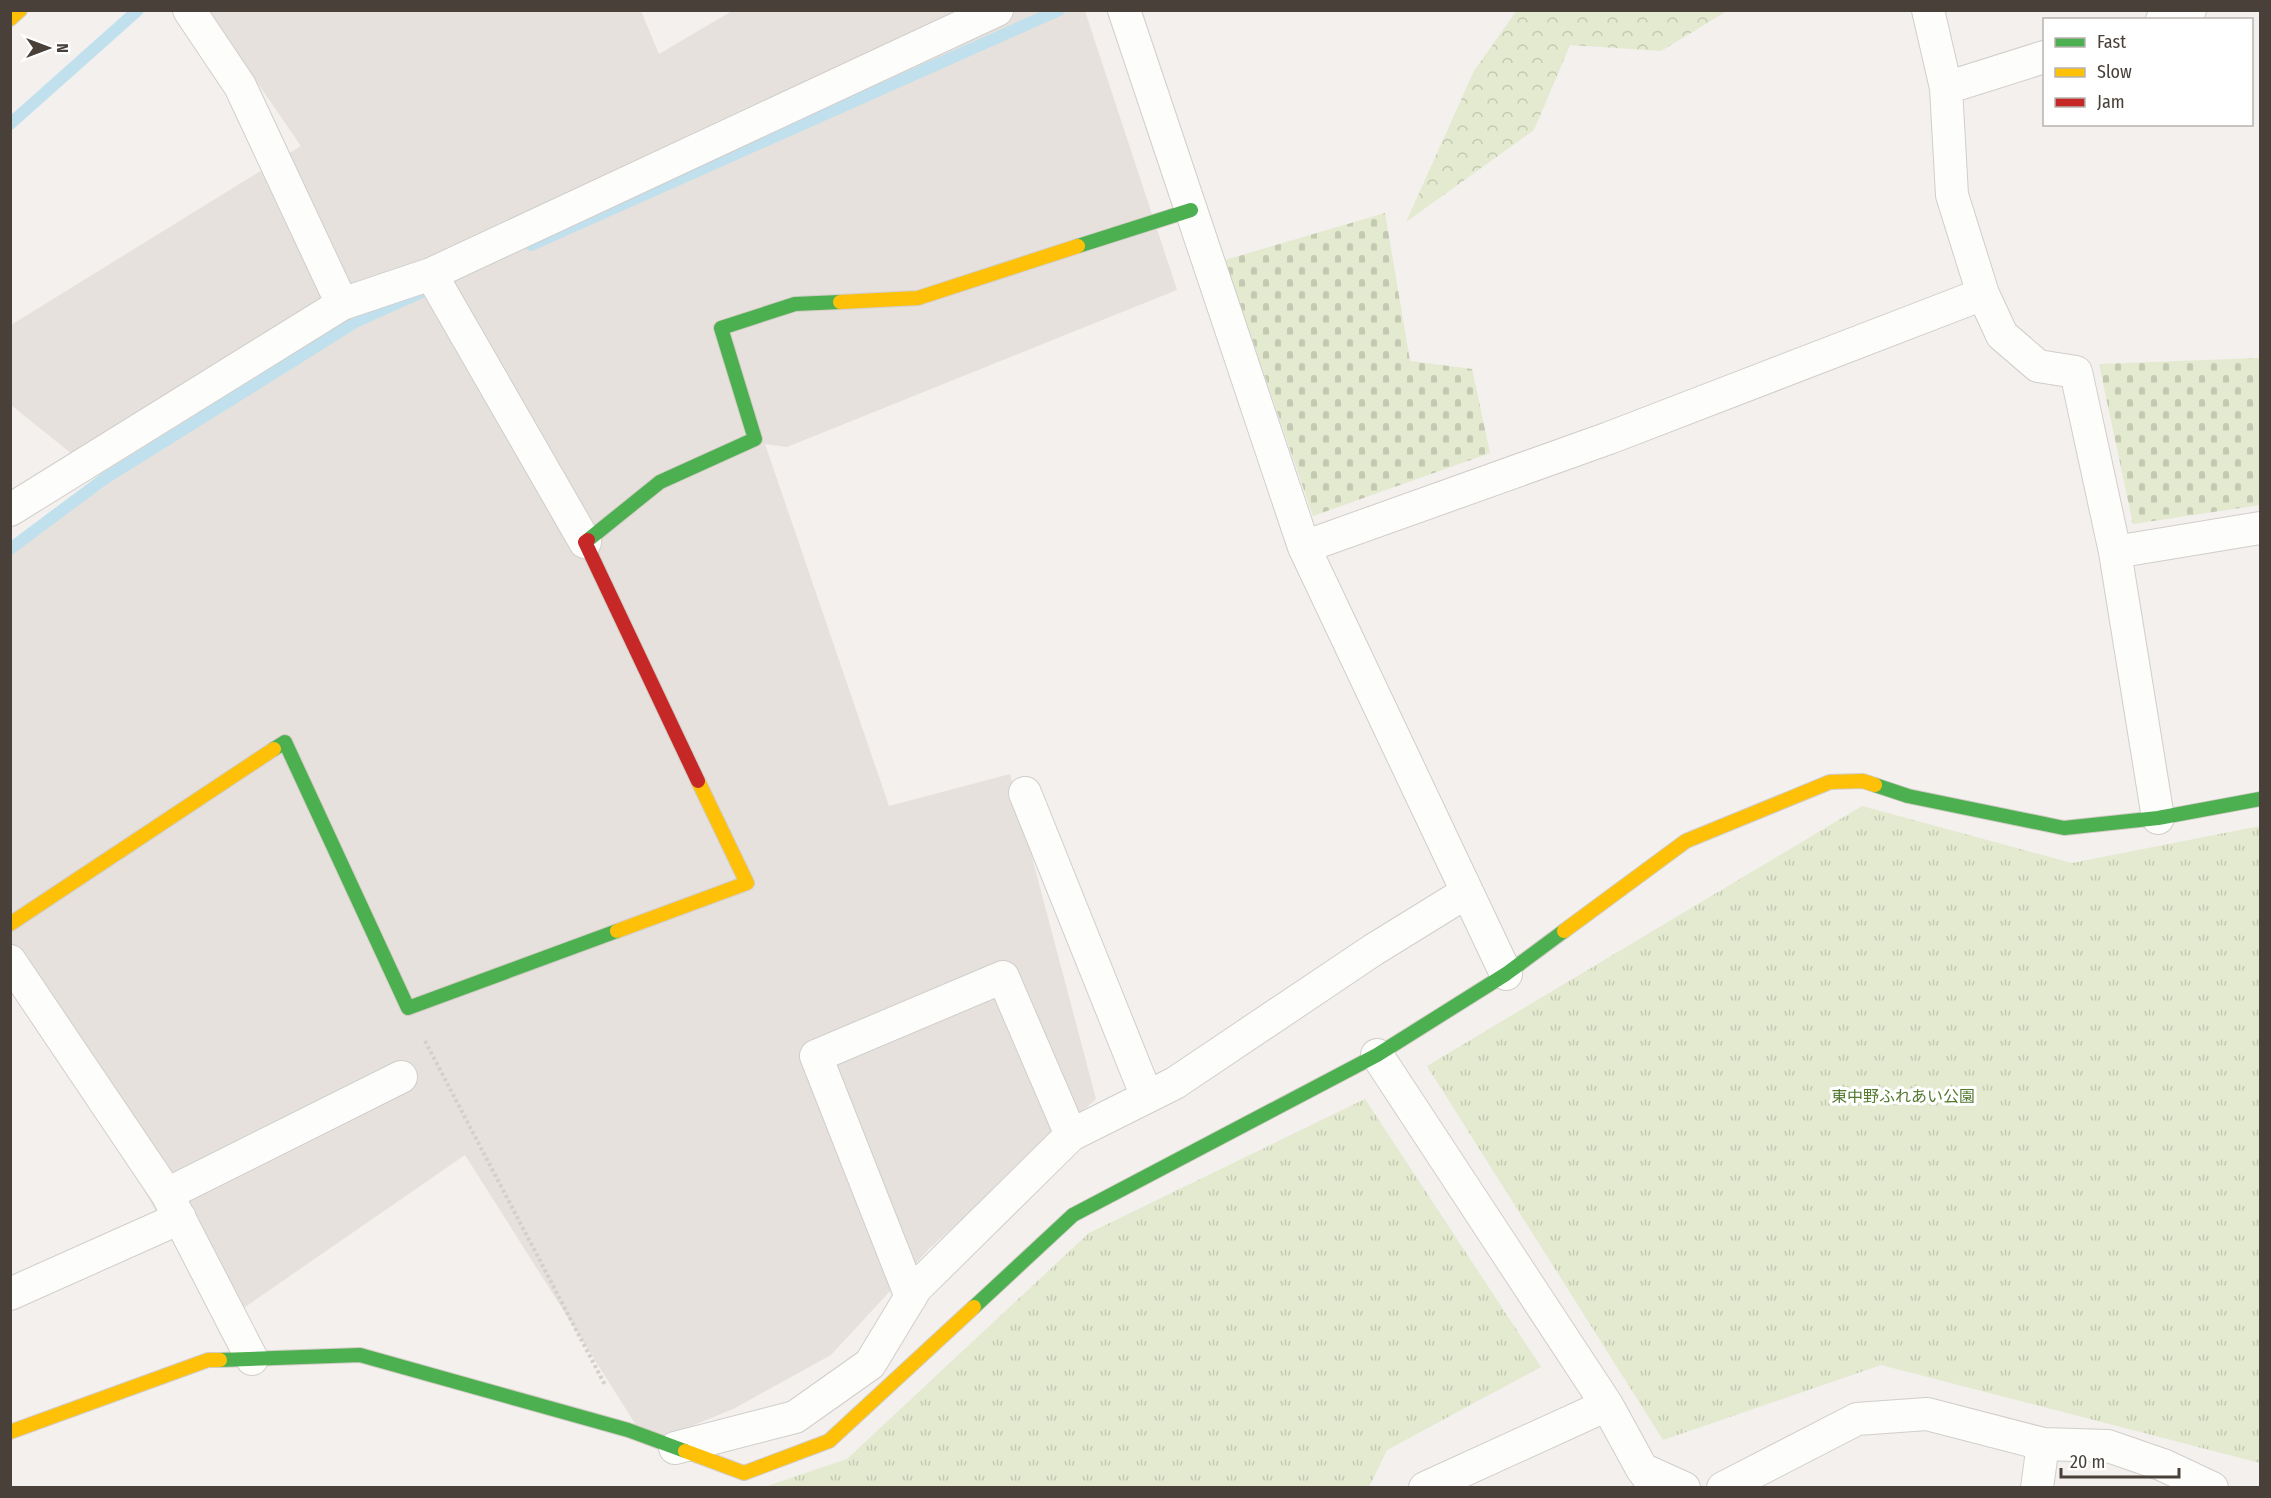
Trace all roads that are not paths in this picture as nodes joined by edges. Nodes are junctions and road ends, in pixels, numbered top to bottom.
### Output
1 (20, 10) edge
2 (189, 10) edge
3 (997, 10) edge
4 (1124, 10) edge
5 (1928, 10) edge
6 (2190, 10) edge
7 (2168, 18) edge
8 (10, 19) edge
9 (2043, 57) edge
10 (1946, 88) junction
11 (1191, 210) junction
12 (431, 274) junction
13 (1983, 294) junction
14 (342, 304) junction
15 (10, 510) edge
16 (2260, 528) edge
17 (585, 542) junction
18 (1304, 547) junction
19 (2115, 552) junction
20 (1025, 793) dead end
21 (2260, 799) edge
22 (2158, 818) junction
23 (1467, 892) junction
24 (10, 924) edge
25 (10, 960) edge
26 (1506, 974) junction
27 (1377, 1055) junction
28 (401, 1077) dead end
29 (1147, 1096) junction
30 (1071, 1135) junction
31 (173, 1206) junction
32 (10, 1294) edge
33 (911, 1297) junction
34 (252, 1359) junction
35 (1607, 1405) junction
36 (10, 1432) edge
37 (2043, 1444) junction
38 (675, 1448) junction
39 (1649, 1478) edge
40 (744, 1480) edge
41 (1425, 1488) edge
42 (1684, 1488) edge
43 (1723, 1488) edge
44 (2037, 1488) edge
45 (2212, 1488) edge

1 - 8 street
2 - 14 street
3 - 12 street
4 - 11 street
5 - 10 street
6 - 7 street
9 - 10 street
10 - 13 street
11 - 17 street
11 - 18 street
12 - 14 street
12 - 17 street
13 - 18 street
13 - 19 street
14 - 15 street
16 - 19 street
17 - 24 street
18 - 23 street
19 - 22 street
20 - 29 street
21 - 22 street
22 - 26 street
23 - 26 street
23 - 29 street
25 - 31 street
26 - 27 street
27 - 35 street
27 - 40 street
28 - 31 street
29 - 30 street
30 - 33 street
30 - 33 street
31 - 32 street
31 - 34 street
33 - 38 street
34 - 36 street
34 - 38 street
35 - 39 street
35 - 41 street
37 - 43 street
37 - 44 street
37 - 45 street
38 - 40 street
39 - 42 street

